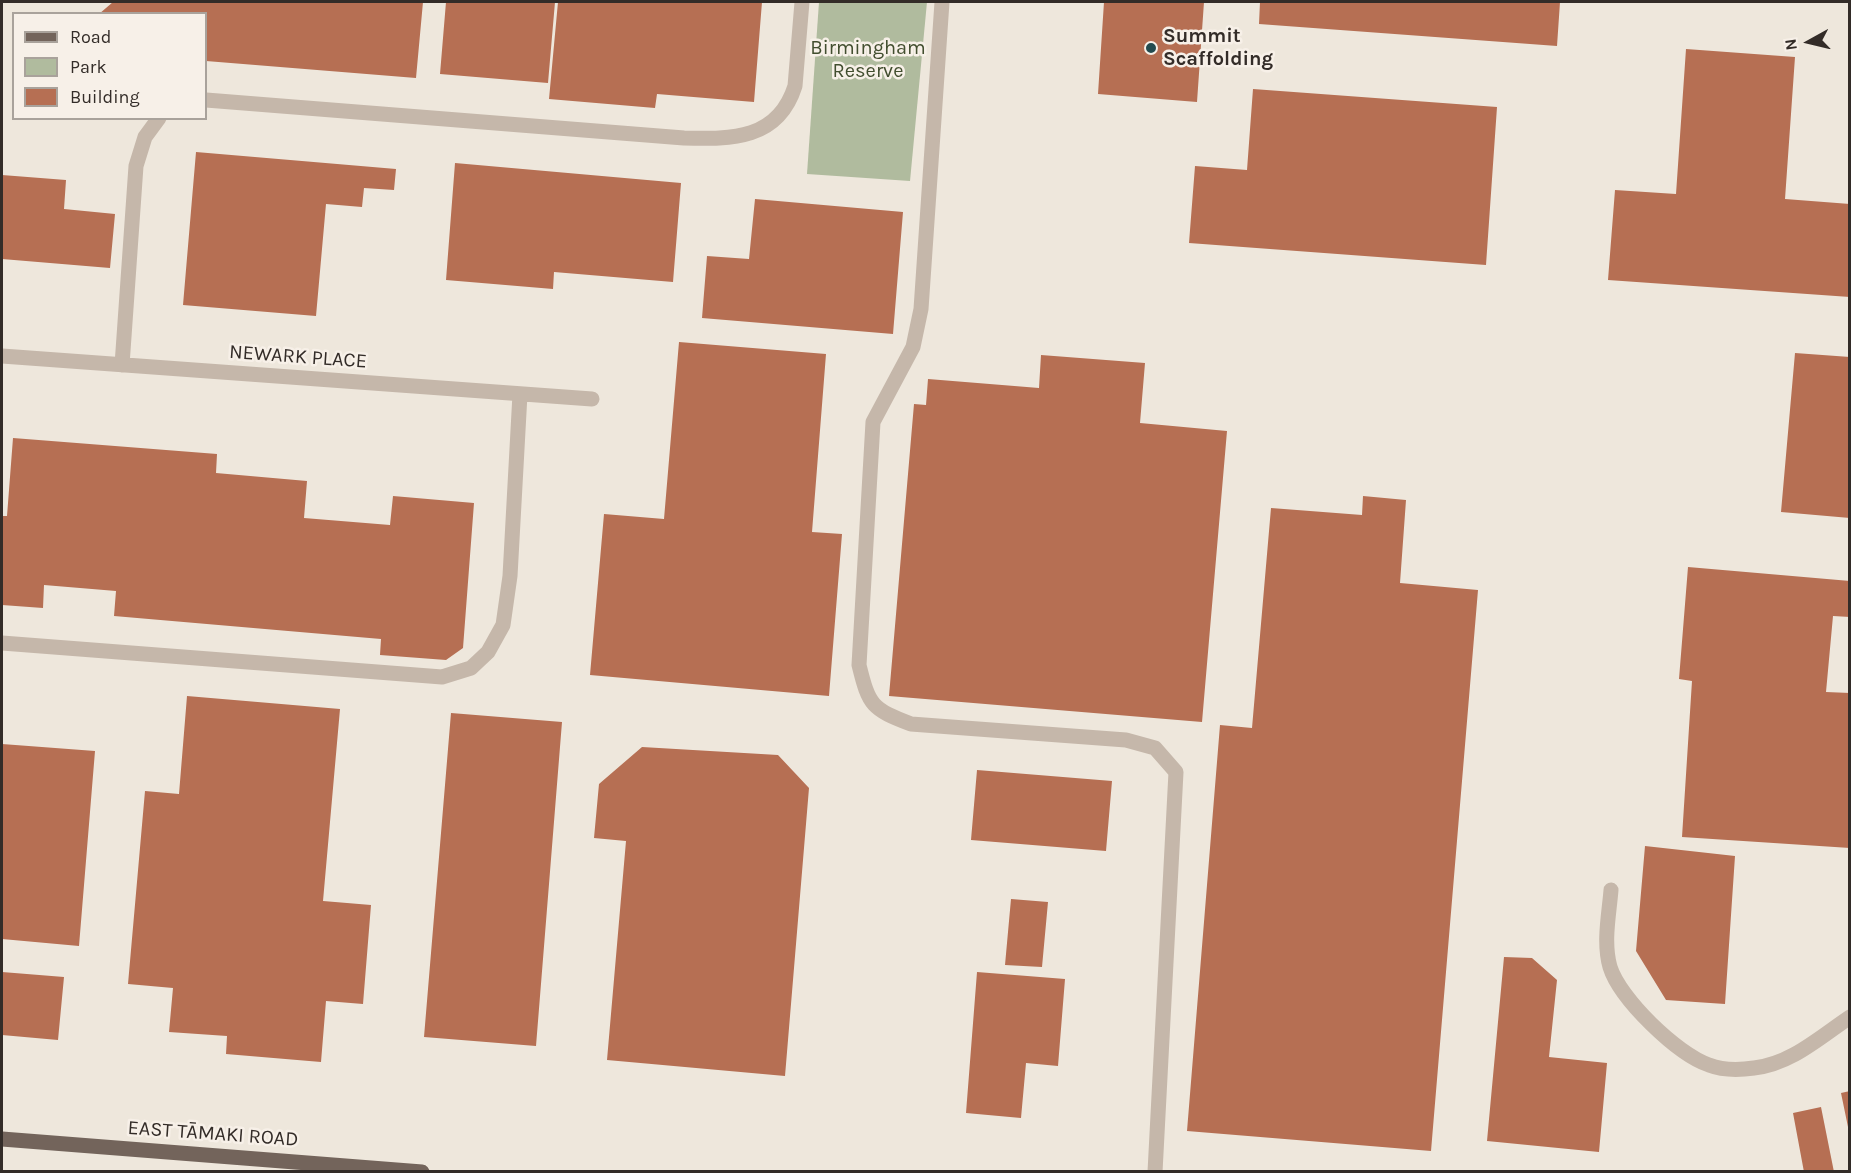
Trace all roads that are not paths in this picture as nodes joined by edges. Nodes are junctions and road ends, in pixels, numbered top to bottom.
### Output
1 (802, 2) edge
2 (942, 2) edge
3 (207, 100) edge
4 (158, 120) edge
5 (2, 356) edge
6 (122, 365) junction
7 (520, 394) junction
8 (592, 399) dead end
9 (2, 643) edge
10 (1611, 890) dead end
11 (1850, 1017) edge
12 (2, 1139) edge
13 (398, 1170) edge
14 (422, 1172) edge
15 (1155, 1172) edge

1 - 3 street
2 - 15 street
4 - 6 street
5 - 6 street, NEWARK PLACE
6 - 7 street, NEWARK PLACE
7 - 8 street, NEWARK PLACE
7 - 9 street
10 - 11 street
12 - 13 main road, EAST TĀMAKI ROAD
13 - 14 main road, EAST TĀMAKI ROAD

